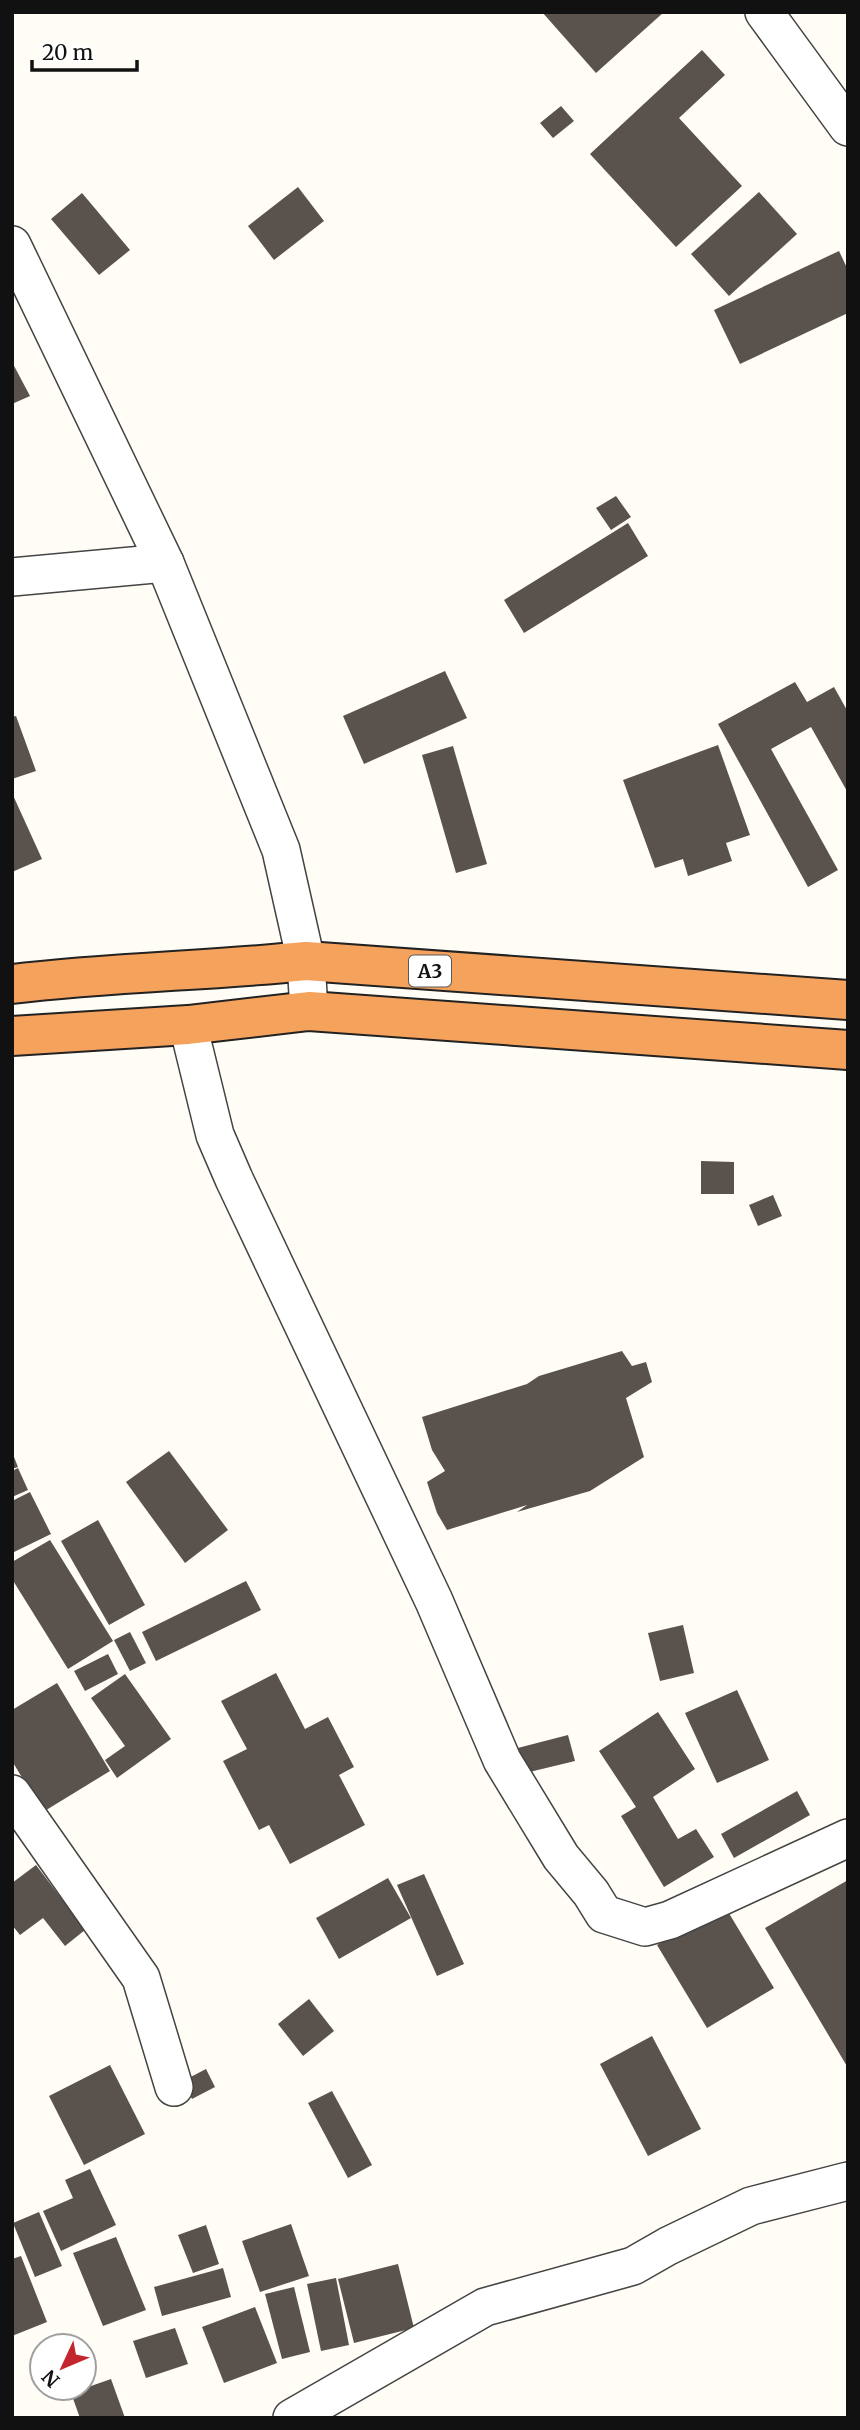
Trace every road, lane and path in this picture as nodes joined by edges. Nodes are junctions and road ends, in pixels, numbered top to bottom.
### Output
1 (764, 12) edge
2 (848, 127) edge
3 (12, 244) edge
4 (165, 563) junction
5 (12, 577) edge
6 (306, 961) junction
7 (12, 984) edge
8 (848, 1000) edge
9 (309, 1012) junction
10 (188, 1025) junction
11 (12, 1036) edge
12 (848, 1050) edge
13 (12, 1794) edge
14 (848, 1838) edge
15 (174, 2087) dead end
16 (848, 2181) edge
17 (292, 2418) edge

1 - 2 street
3 - 4 street
4 - 5 street
4 - 6 street
6 - 7 highway, A3
6 - 8 highway, A3
6 - 9 street
9 - 10 highway
9 - 12 highway
10 - 11 highway
10 - 14 street
13 - 15 street
16 - 17 street

